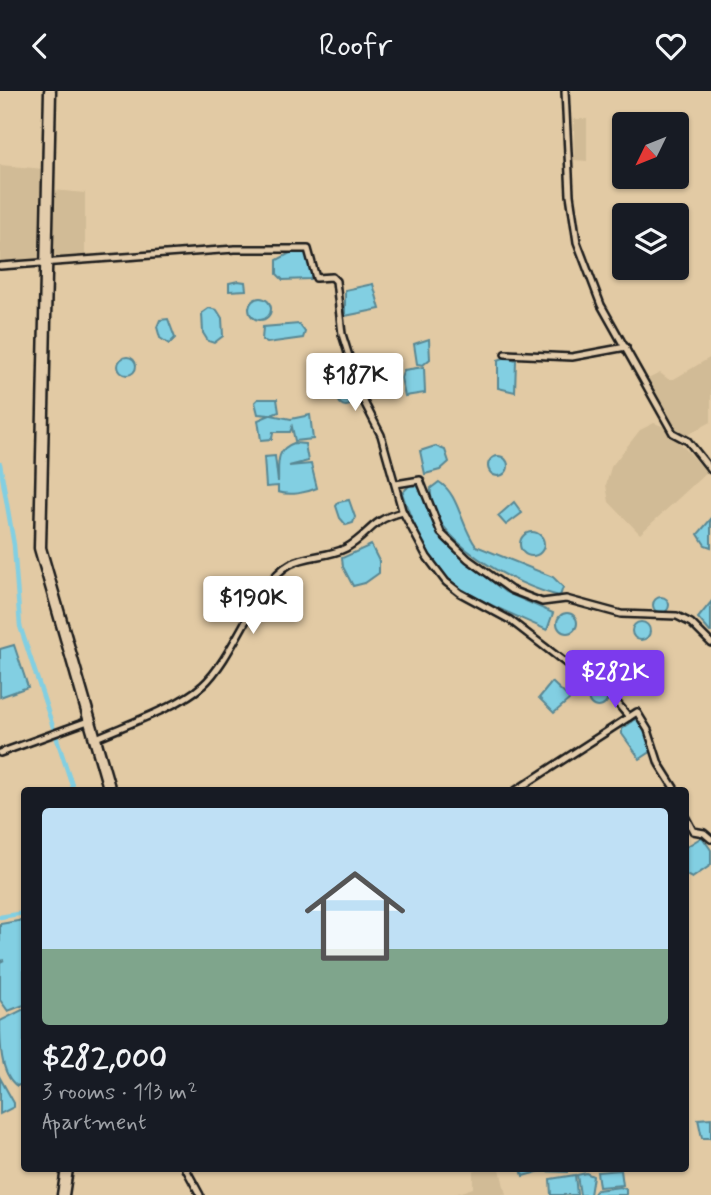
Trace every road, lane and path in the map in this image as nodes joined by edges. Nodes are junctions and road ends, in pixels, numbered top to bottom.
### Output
1 (50, 91) edge
2 (565, 91) edge
3 (46, 262) junction
4 (0, 266) edge
5 (626, 347) junction
6 (505, 354) dead end
7 (711, 470) edge
8 (396, 484) junction
9 (403, 512) junction
10 (711, 643) edge
11 (629, 716) junction
12 (88, 721) junction
13 (94, 739) junction
14 (0, 753) edge
15 (109, 787) edge
16 (522, 787) edge
17 (673, 787) edge
18 (689, 824) edge
19 (711, 839) edge
20 (67, 1172) edge
21 (188, 1172) edge
22 (63, 1195) edge
23 (200, 1195) edge

1 - 3 highway
2 - 5 street
3 - 4 street
3 - 8 street
3 - 12 highway
5 - 6 street
5 - 7 street
8 - 9 street
8 - 10 street
9 - 11 street
9 - 13 street
11 - 16 street
11 - 17 street
12 - 13 highway
12 - 14 street
13 - 15 highway
18 - 19 street
20 - 22 highway
21 - 23 street

